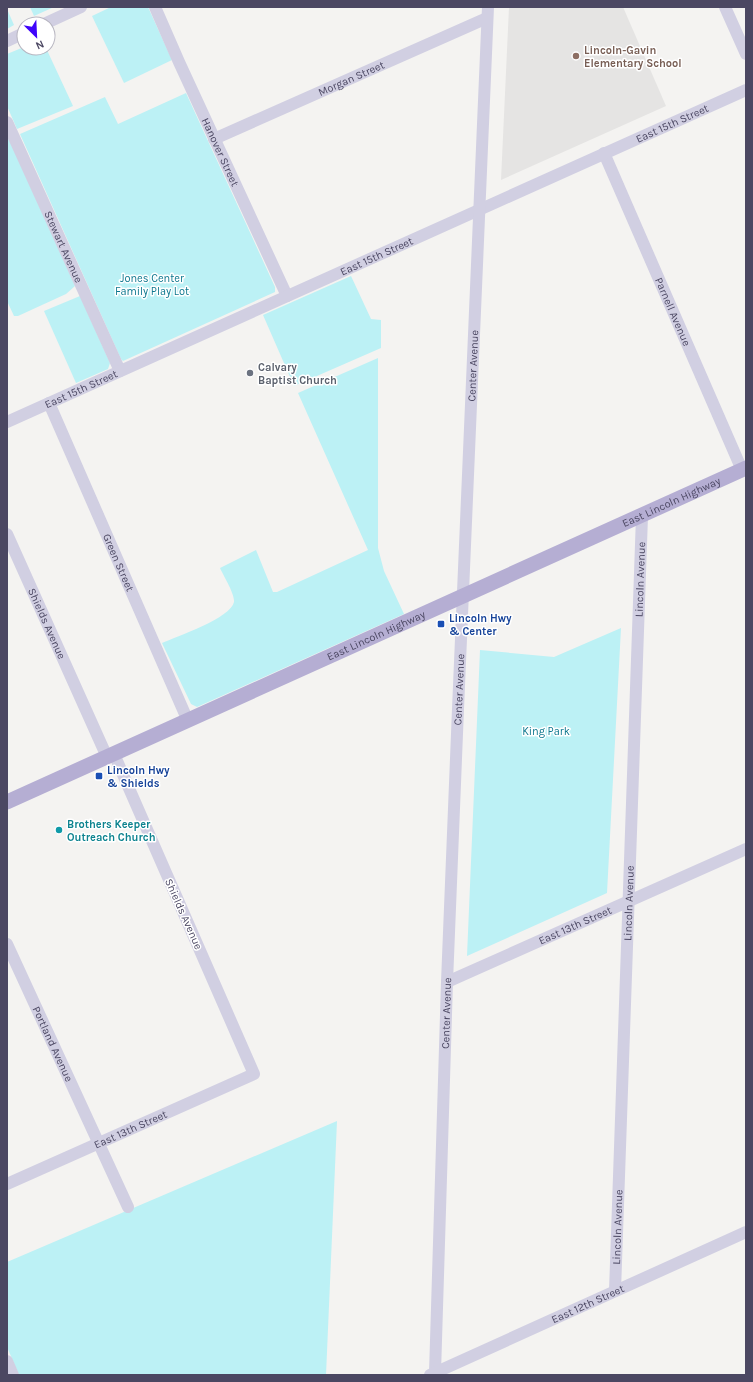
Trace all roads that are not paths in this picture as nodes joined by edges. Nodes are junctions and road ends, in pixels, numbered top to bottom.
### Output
1 (81, 7) edge
2 (156, 7) edge
3 (725, 7) edge
4 (487, 12) edge
5 (56, 18) edge
6 (746, 54) edge
7 (746, 90) edge
8 (7, 122) edge
9 (214, 138) junction
10 (604, 153) junction
11 (478, 210) junction
12 (287, 296) junction
13 (120, 371) junction
14 (49, 404) junction
15 (7, 422) edge
16 (744, 469) edge
17 (642, 516) junction
18 (7, 534) edge
19 (463, 597) junction
20 (188, 721) junction
21 (110, 756) junction
22 (7, 802) edge
23 (746, 849) edge
24 (628, 902) junction
25 (7, 944) edge
26 (447, 982) junction
27 (254, 1074) joint
28 (98, 1143) junction
29 (7, 1184) edge
30 (128, 1207) dead end
31 (746, 1232) edge
32 (615, 1291) junction
33 (7, 1361) edge
34 (432, 1374) edge
35 (13, 1375) edge

1 - 5 street
2 - 9 street, Hanover Street
3 - 6 street
4 - 9 street, Morgan Street
4 - 11 street, Center Avenue
7 - 10 street, East 15th Street
8 - 13 street, Stewart Avenue
9 - 12 street, Hanover Street
10 - 11 street, East 15th Street
10 - 16 street, Parnell Avenue
11 - 12 street, East 15th Street
11 - 19 street, Center Avenue
12 - 13 street, East 15th Street
13 - 14 street, East 15th Street
14 - 15 street, East 15th Street
14 - 20 street, Green Street
16 - 17 main road, East Lincoln Highway
17 - 19 main road, East Lincoln Highway
17 - 24 street, Lincoln Avenue
18 - 21 street, Shields Avenue
19 - 20 main road, East Lincoln Highway
19 - 26 street, Center Avenue
20 - 21 main road, East Lincoln Highway
21 - 22 main road, East Lincoln Highway
21 - 27 street, Shields Avenue
23 - 24 street, East 13th Street
24 - 26 street, East 13th Street
24 - 32 street, Lincoln Avenue
25 - 28 street, Portland Avenue
26 - 34 street, Center Avenue
27 - 28 street, East 13th Street
28 - 29 street, East 13th Street
28 - 30 street, Portland Avenue
31 - 32 street, East 12th Street
32 - 34 street, East 12th Street
33 - 35 street

